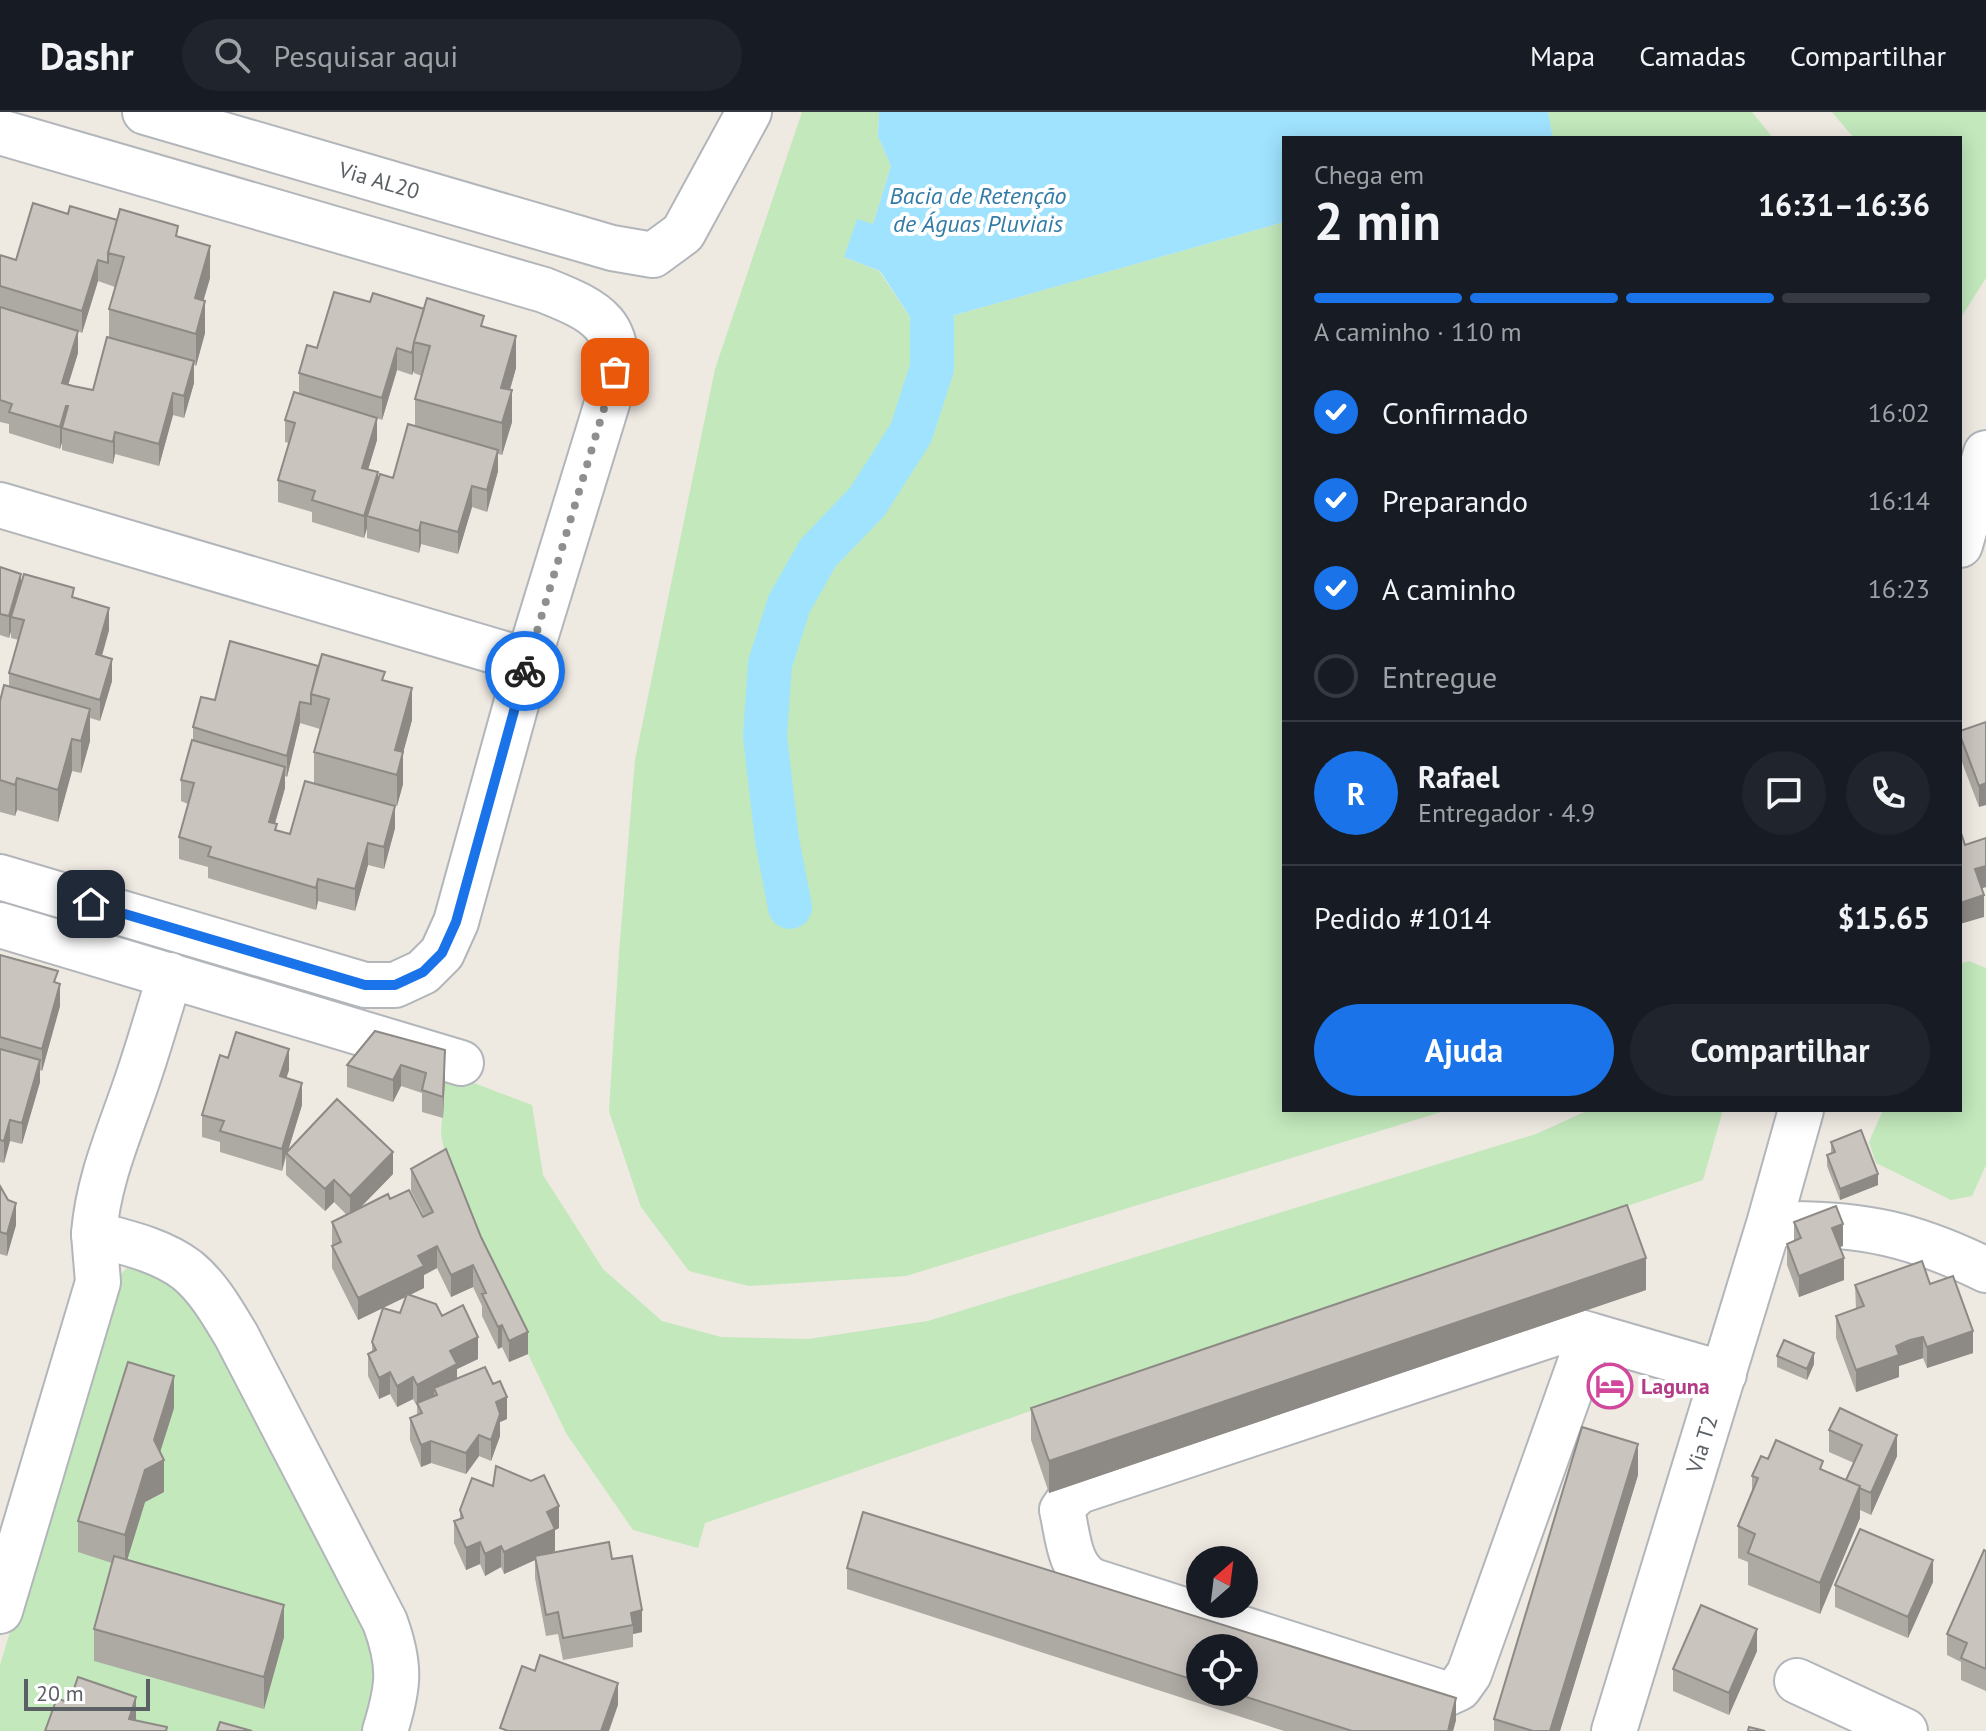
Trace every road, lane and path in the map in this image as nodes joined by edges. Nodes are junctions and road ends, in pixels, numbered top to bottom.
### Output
1 (145, 112) edge
2 (749, 112) edge
3 (0, 132) edge
4 (1986, 453) edge
5 (0, 505) edge
6 (1962, 538) edge
7 (528, 661) junction
8 (0, 877) edge
9 (0, 925) edge
10 (170, 975) junction
11 (461, 1063) dead end
12 (1800, 1112) edge
13 (1769, 1224) junction
14 (94, 1234) junction
15 (1986, 1270) edge
16 (1590, 1335) junction
17 (1724, 1374) junction
18 (0, 1611) edge
19 (1797, 1681) dead end
20 (385, 1731) edge
21 (1614, 1731) edge
22 (1905, 1731) edge

1 - 2 street, Via AL20
3 - 7 street
4 - 6 street
5 - 7 street
7 - 8 street
9 - 10 street
10 - 11 street
10 - 14 street
12 - 13 street, Via T2
13 - 15 street
13 - 17 street, Via T2
14 - 18 street
14 - 20 street
16 - 16 street
16 - 17 street
17 - 21 street, Via T2
19 - 22 street

